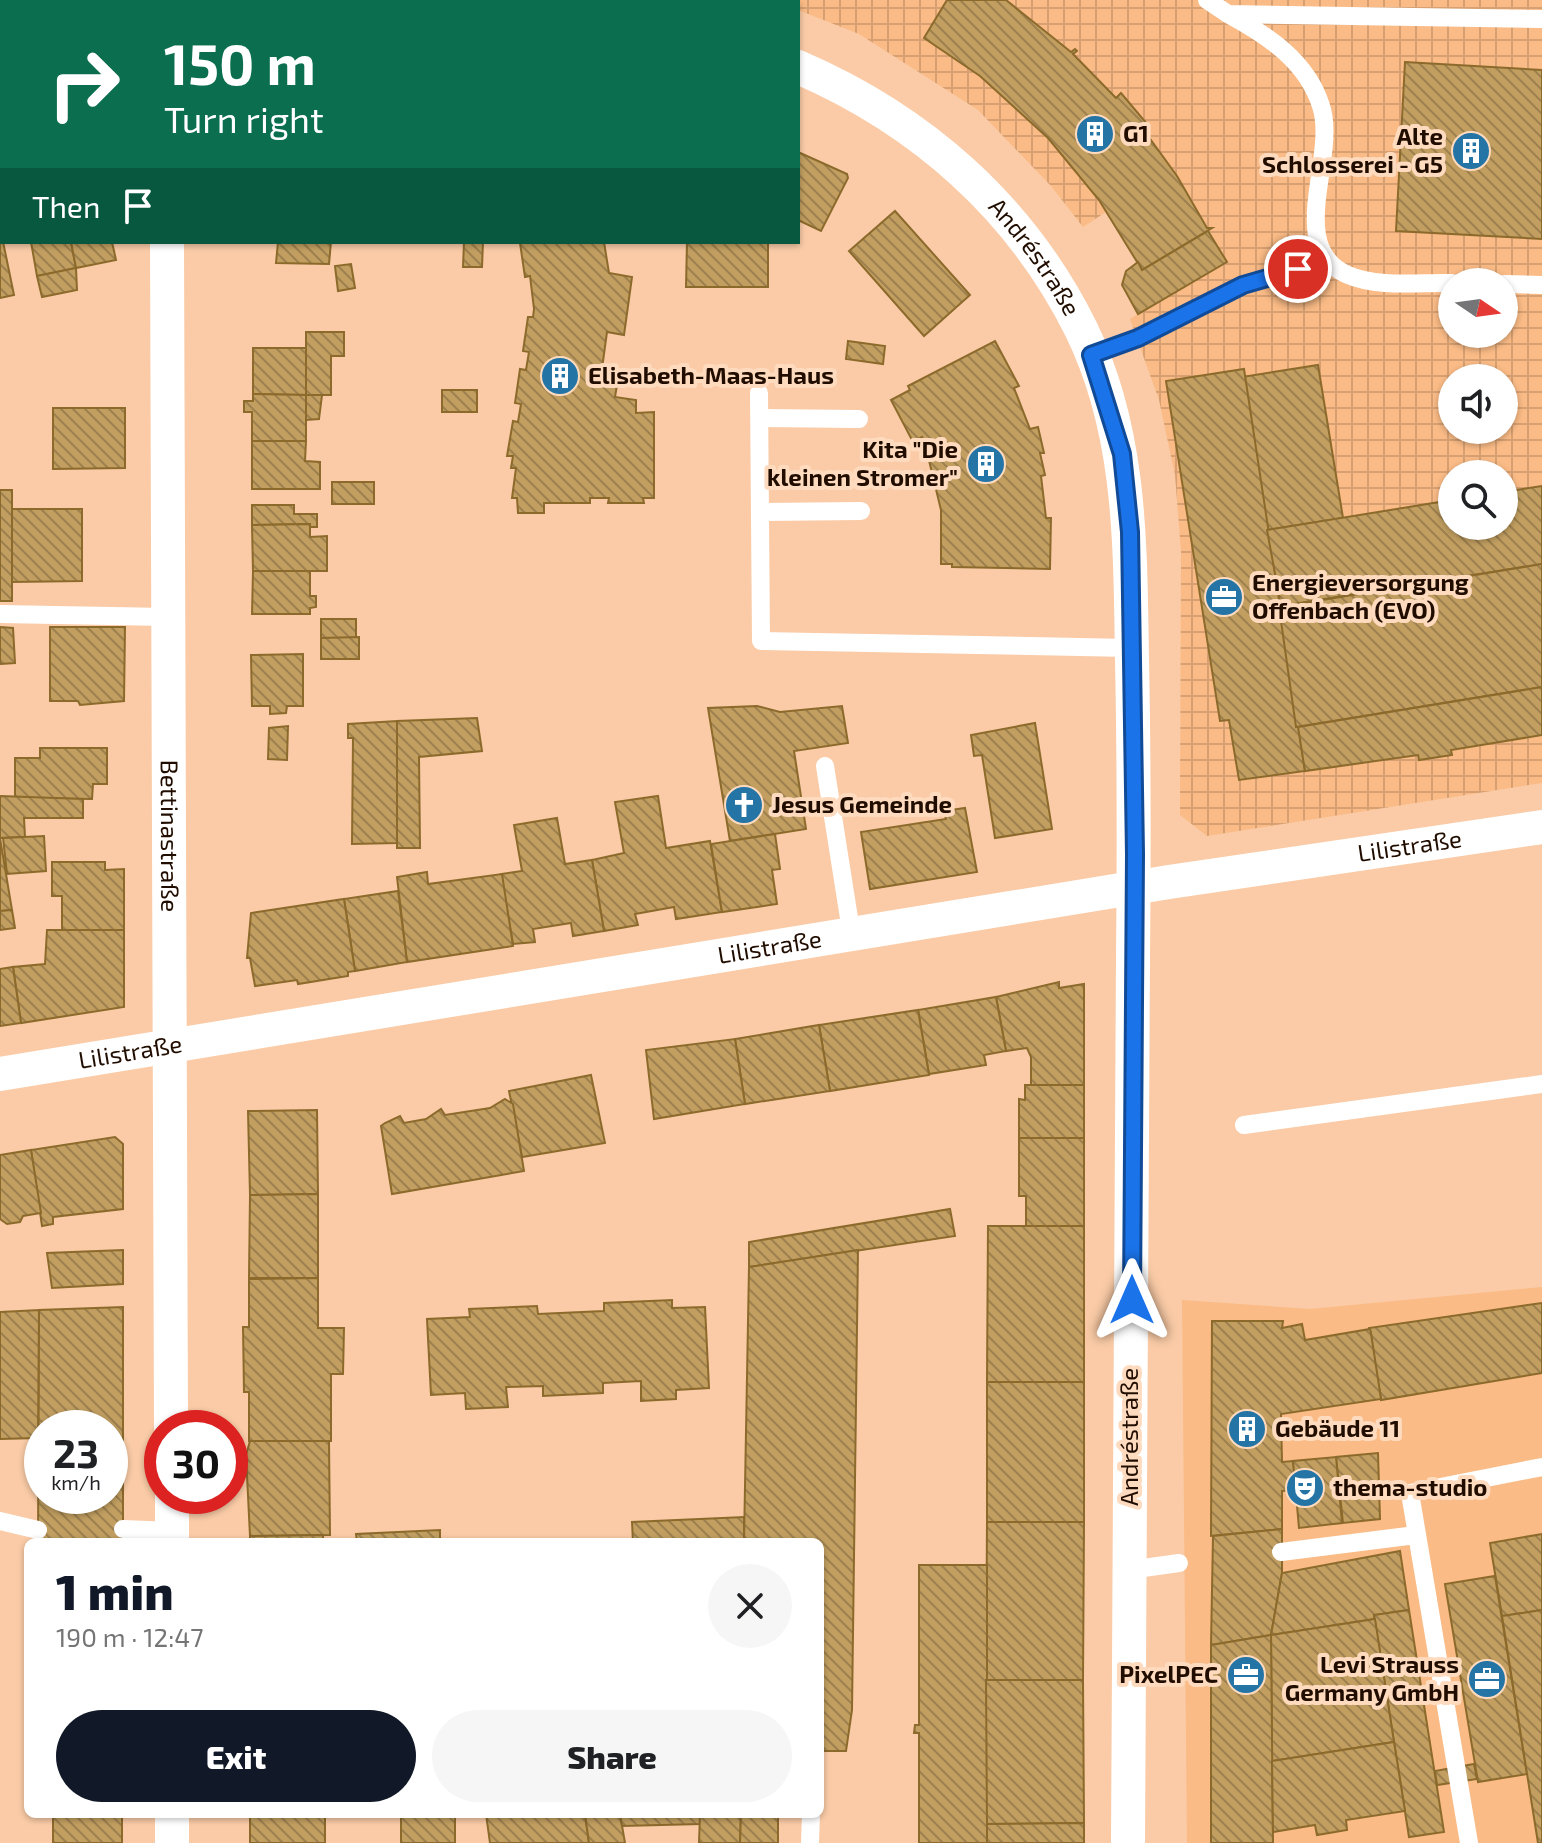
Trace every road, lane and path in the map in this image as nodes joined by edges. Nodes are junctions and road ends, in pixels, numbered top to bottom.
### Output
1 (1207, 0) edge
2 (1397, 8) edge
3 (1228, 14) junction
4 (1542, 19) edge
5 (800, 68) edge
6 (167, 244) edge
7 (1326, 260) junction
8 (1438, 283) edge
9 (1518, 284) edge
10 (1542, 285) edge
11 (1091, 355) junction
12 (759, 393) dead end
13 (760, 418) junction
14 (859, 419) dead end
15 (861, 511) dead end
16 (760, 512) junction
17 (0, 614) edge
18 (167, 617) junction
19 (1131, 648) junction
20 (825, 766) dead end
21 (1542, 827) edge
22 (1134, 889) junction
23 (852, 937) junction
24 (168, 1047) junction
25 (0, 1074) edge
26 (1542, 1084) edge
27 (1244, 1125) dead end
28 (171, 1410) edge
29 (1542, 1467) edge
30 (172, 1514) edge
31 (0, 1521) edge
32 (123, 1529) dead end
33 (38, 1530) dead end
34 (1416, 1535) junction
35 (172, 1536) edge
36 (1281, 1552) dead end
37 (1179, 1563) dead end
38 (1129, 1570) junction
39 (172, 1818) edge
40 (811, 1818) edge
41 (172, 1843) edge
42 (810, 1843) edge
43 (1128, 1843) edge
44 (1469, 1843) edge

1 - 3 lane
2 - 3 lane
2 - 4 lane
3 - 7 lane
5 - 11 street, Andréstraße
6 - 18 street, Bettinastraße
7 - 8 lane
7 - 11 lane
9 - 10 lane
11 - 19 street, Andréstraße
12 - 13 lane
13 - 14 lane
13 - 16 lane
15 - 16 lane
16 - 19 lane
17 - 18 lane
18 - 24 street, Bettinastraße
19 - 22 street, Andréstraße
20 - 23 lane
21 - 22 street, Lilistraße
22 - 23 street, Lilistraße
22 - 38 street, Andréstraße
23 - 24 street, Lilistraße
24 - 25 street, Lilistraße
24 - 28 street, Bettinastraße
26 - 27 lane
29 - 34 lane
30 - 35 street
31 - 33 lane
32 - 35 lane
34 - 36 lane
34 - 44 lane
37 - 38 lane
38 - 43 street, Andréstraße
39 - 41 street
40 - 42 lane

